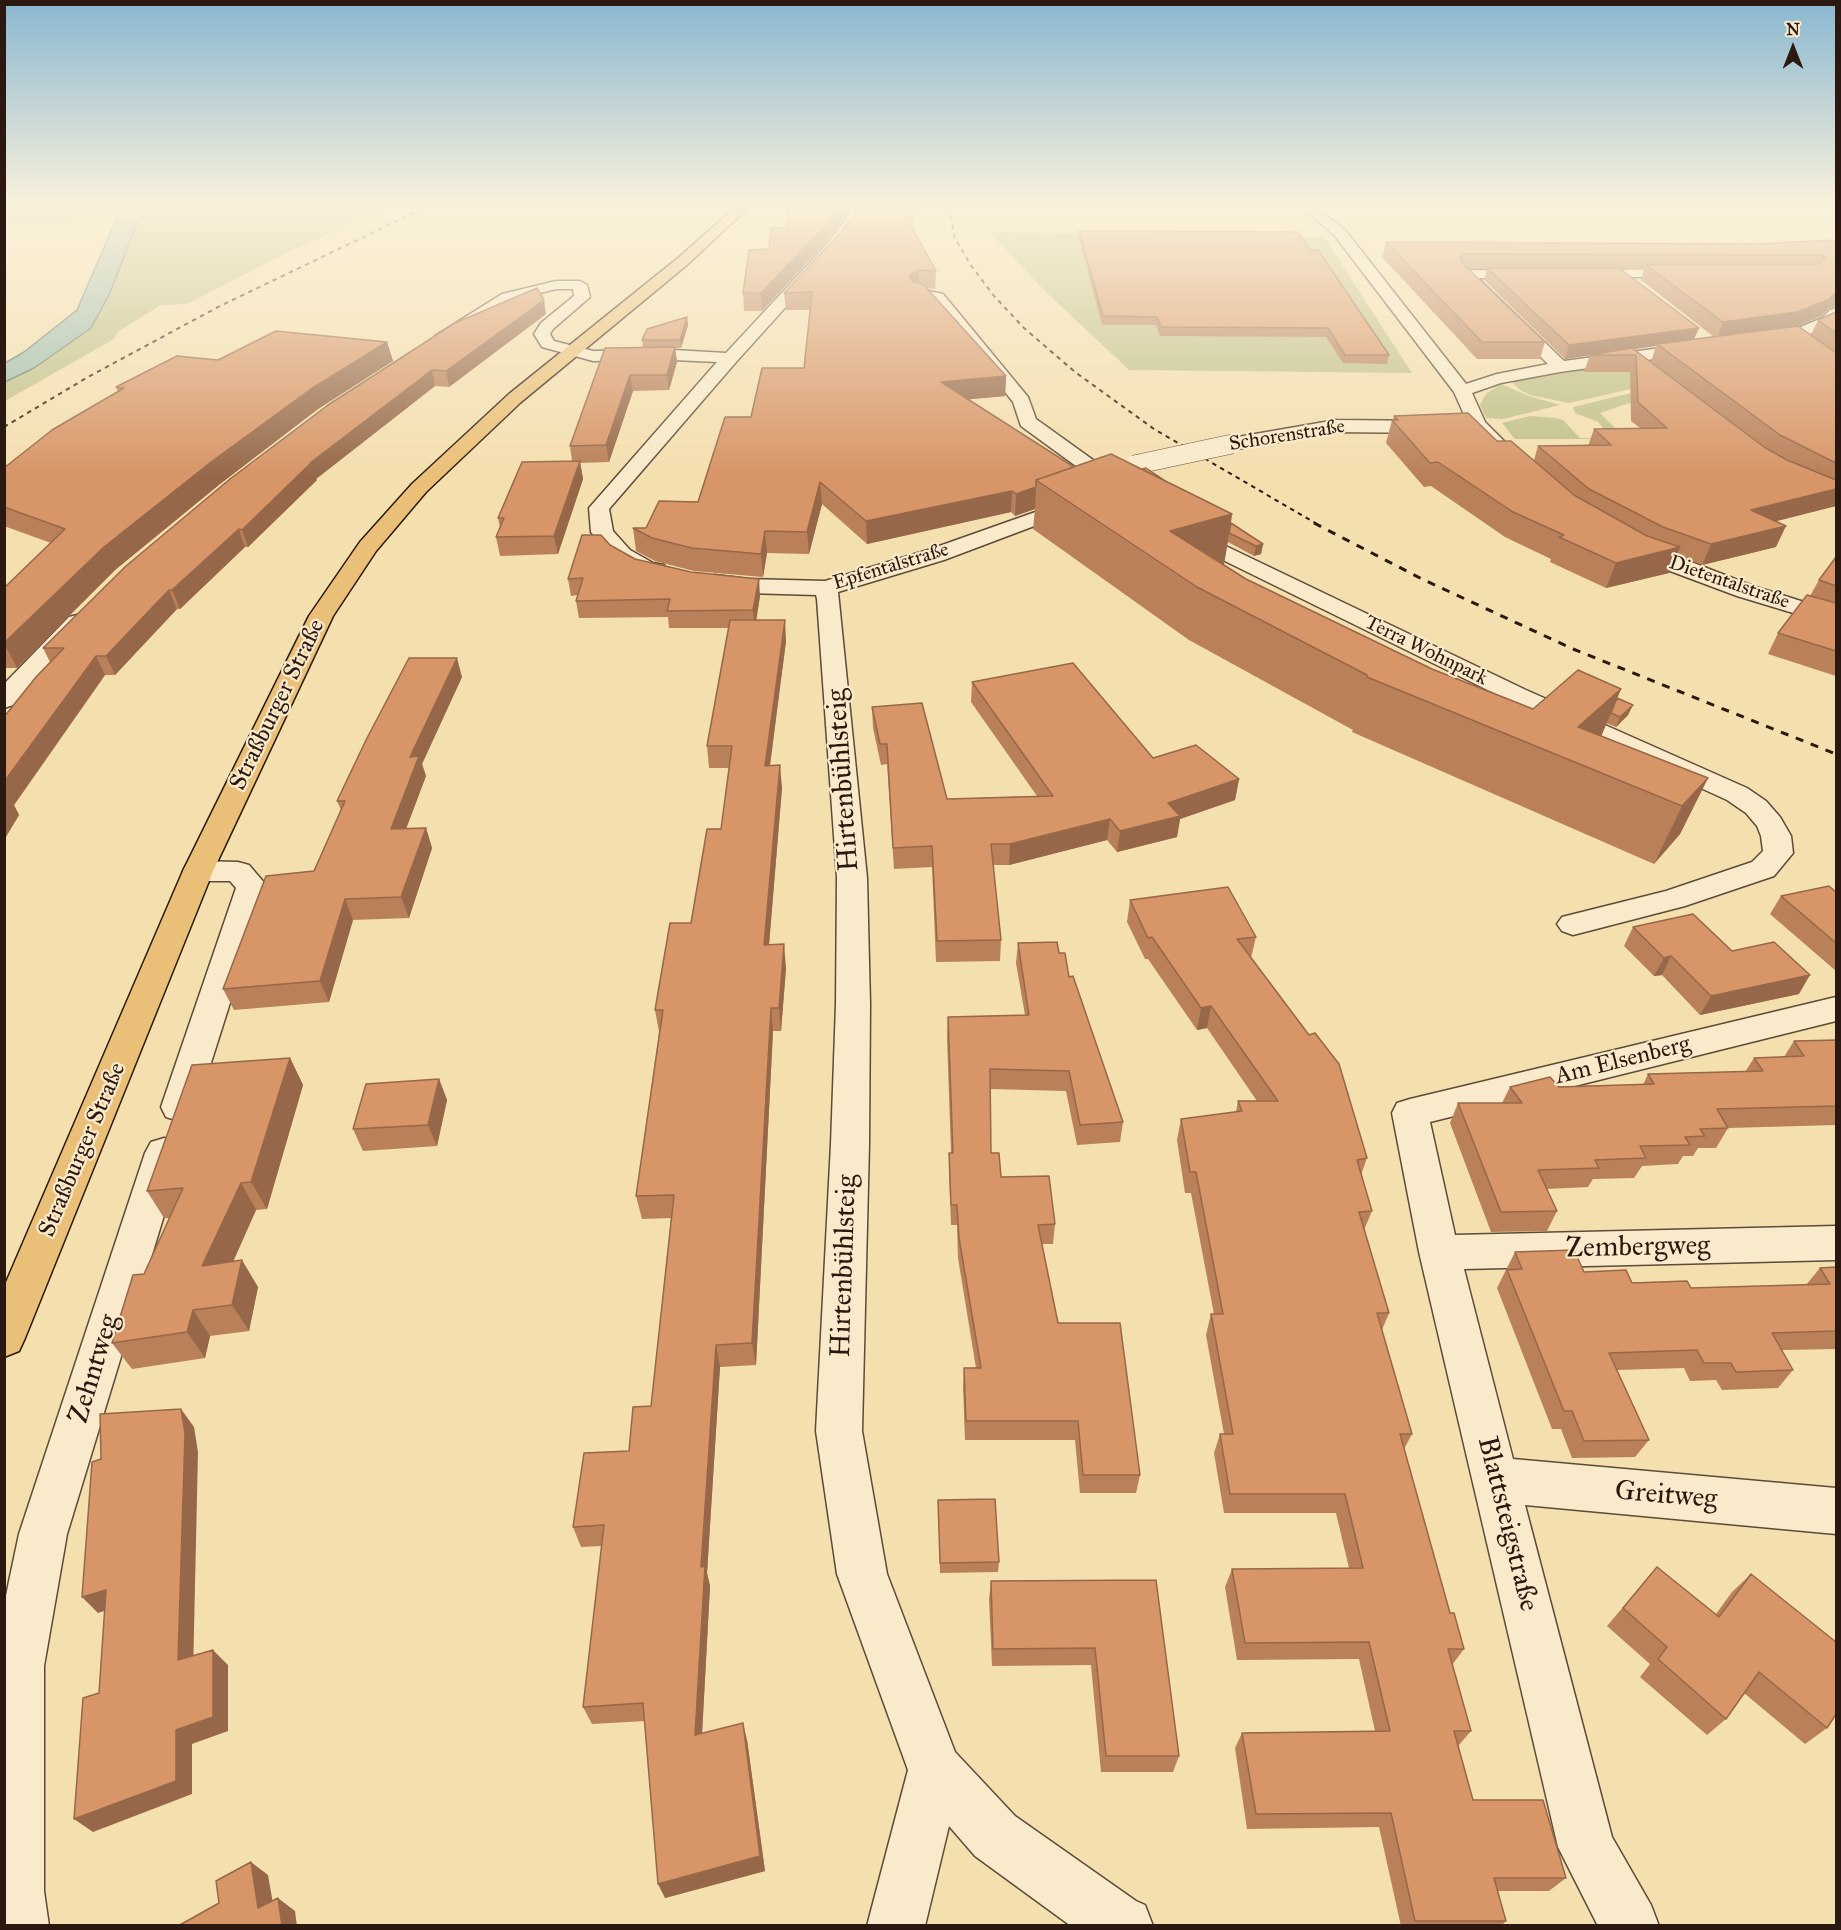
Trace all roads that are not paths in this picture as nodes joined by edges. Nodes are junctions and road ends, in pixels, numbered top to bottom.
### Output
1 (507, 297) edge
2 (582, 297) edge
3 (638, 297) edge
4 (786, 297) edge
5 (938, 297) edge
6 (1389, 297) edge
7 (1489, 297) edge
8 (1836, 313) edge
9 (1697, 333) edge
10 (1794, 335) junction
11 (1748, 341) edge
12 (425, 348) edge
13 (1814, 348) edge
14 (573, 350) junction
15 (730, 357) junction
16 (1631, 358) junction
17 (1560, 367) junction
18 (1648, 370) edge
19 (1462, 391) junction
20 (1477, 424) junction
21 (1523, 470) edge
22 (1112, 490) junction
23 (1161, 520) edge
24 (1615, 537) edge
25 (826, 588) junction
26 (94, 606) edge
27 (1836, 619) edge
28 (4, 700) edge
29 (198, 871) junction
30 (1573, 924) dead end
31 (1836, 1009) edge
32 (1410, 1113) joint
33 (1836, 1243) edge
34 (1439, 1252) junction
35 (4, 1338) edge
36 (1496, 1480) junction
37 (1836, 1511) edge
38 (935, 1770) junction
39 (20, 1926) edge
40 (896, 1926) edge
41 (1124, 1926) edge
42 (1630, 1926) edge

1 - 12 street
2 - 14 street
3 - 14 main road, Straßburger Straße
4 - 15 street, Epfentalstraße
5 - 22 street
6 - 19 street
7 - 17 street
8 - 10 street
9 - 16 street
10 - 11 street
10 - 13 street
14 - 15 street
14 - 29 main road, Straßburger Straße
15 - 25 street, Epfentalstraße
16 - 17 street
16 - 18 street
17 - 19 street
19 - 20 street
20 - 21 street
20 - 22 street, Schorenstraße, bridge
22 - 25 street, Epfentalstraße
23 - 30 street, Terra Wohnpark
24 - 27 street, Dietentalstraße
25 - 38 street, Hirtenbühlsteig
26 - 28 street
29 - 35 main road, Straßburger Straße
29 - 39 street, Zehntweg
31 - 32 street, Am Elsenberg
32 - 34 street, Blattsteigstraße
33 - 34 street, Zembergweg
34 - 36 street, Blattsteigstraße
36 - 37 street, Greitweg
36 - 42 street, Blattsteigstraße
38 - 40 street
38 - 41 street

